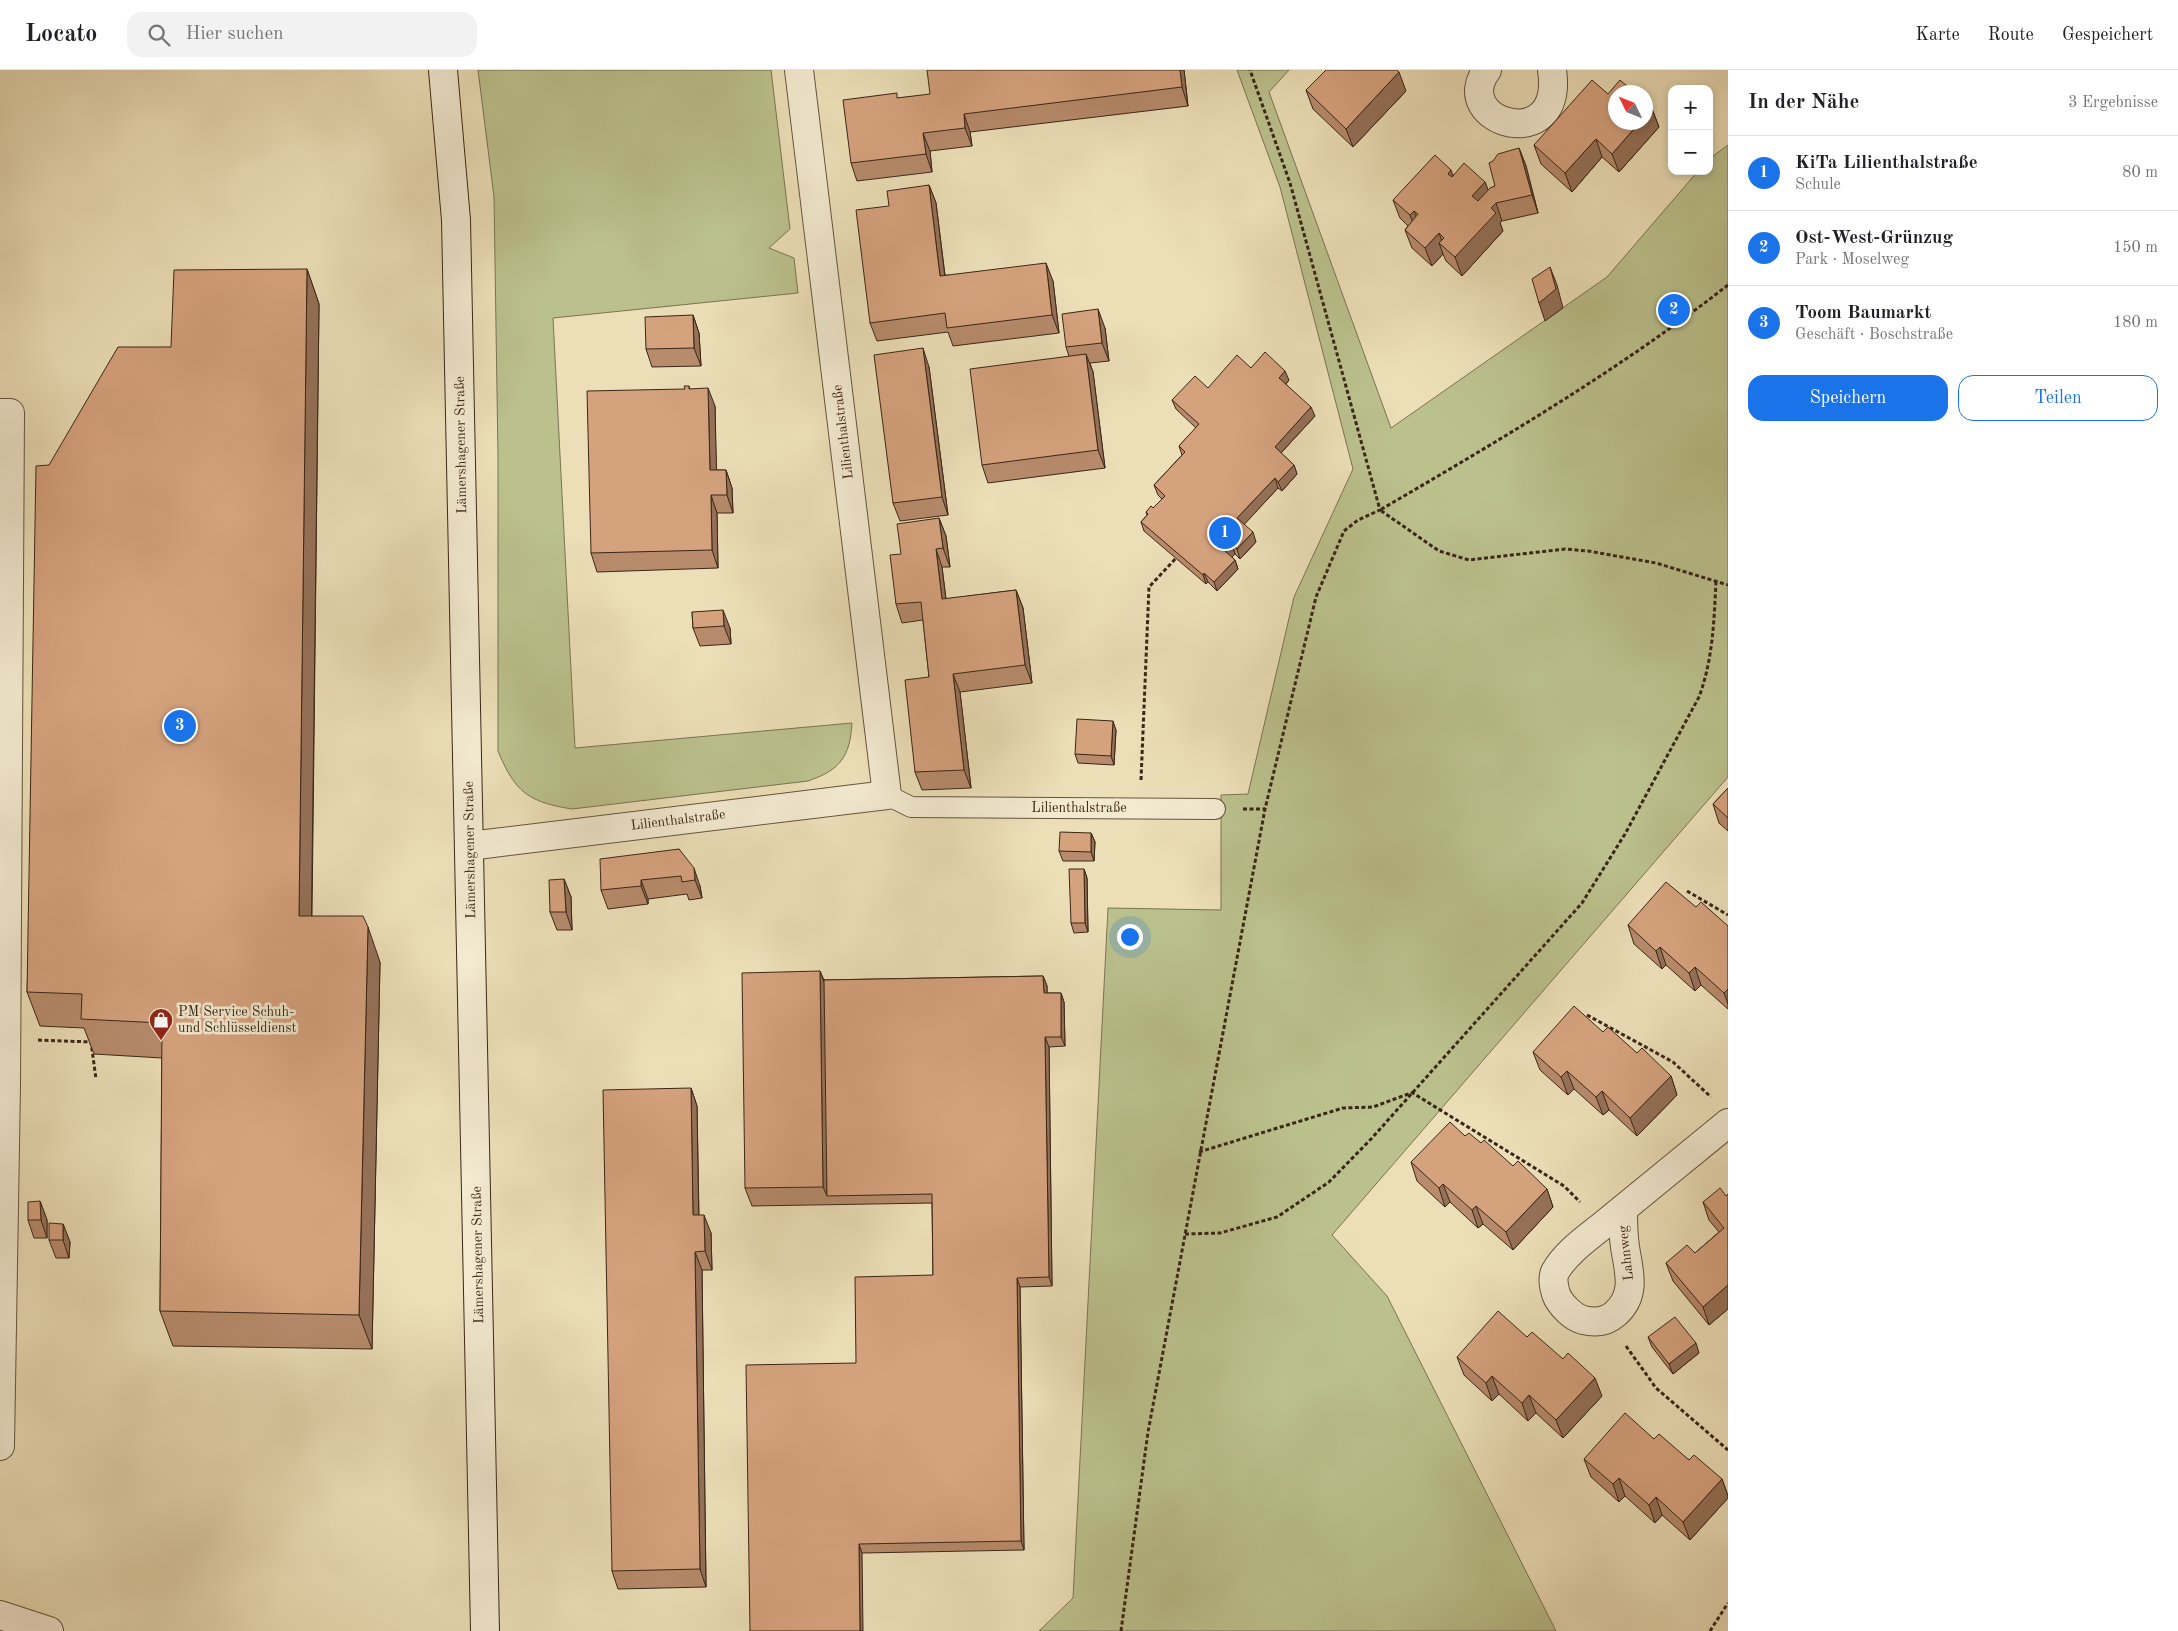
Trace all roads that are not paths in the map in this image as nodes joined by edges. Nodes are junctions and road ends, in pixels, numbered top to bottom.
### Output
1 (443, 70) edge
2 (799, 70) edge
3 (1487, 70) edge
4 (1552, 70) edge
5 (0, 413) edge
6 (887, 795) junction
7 (1215, 809) dead end
8 (470, 846) junction
9 (1722, 1113) edge
10 (1623, 1209) junction
11 (0, 1446) edge
12 (0, 1615) edge
13 (49, 1631) edge
14 (485, 1631) edge

1 - 8 street, Lämershagener Straße
2 - 6 street, Lilienthalstraße
3 - 4 street
5 - 11 street
6 - 7 lane, Lilienthalstraße
6 - 8 street, Lilienthalstraße
8 - 14 street, Lämershagener Straße
9 - 10 street, Lahnweg
10 - 10 street, Lahnweg
12 - 13 street

